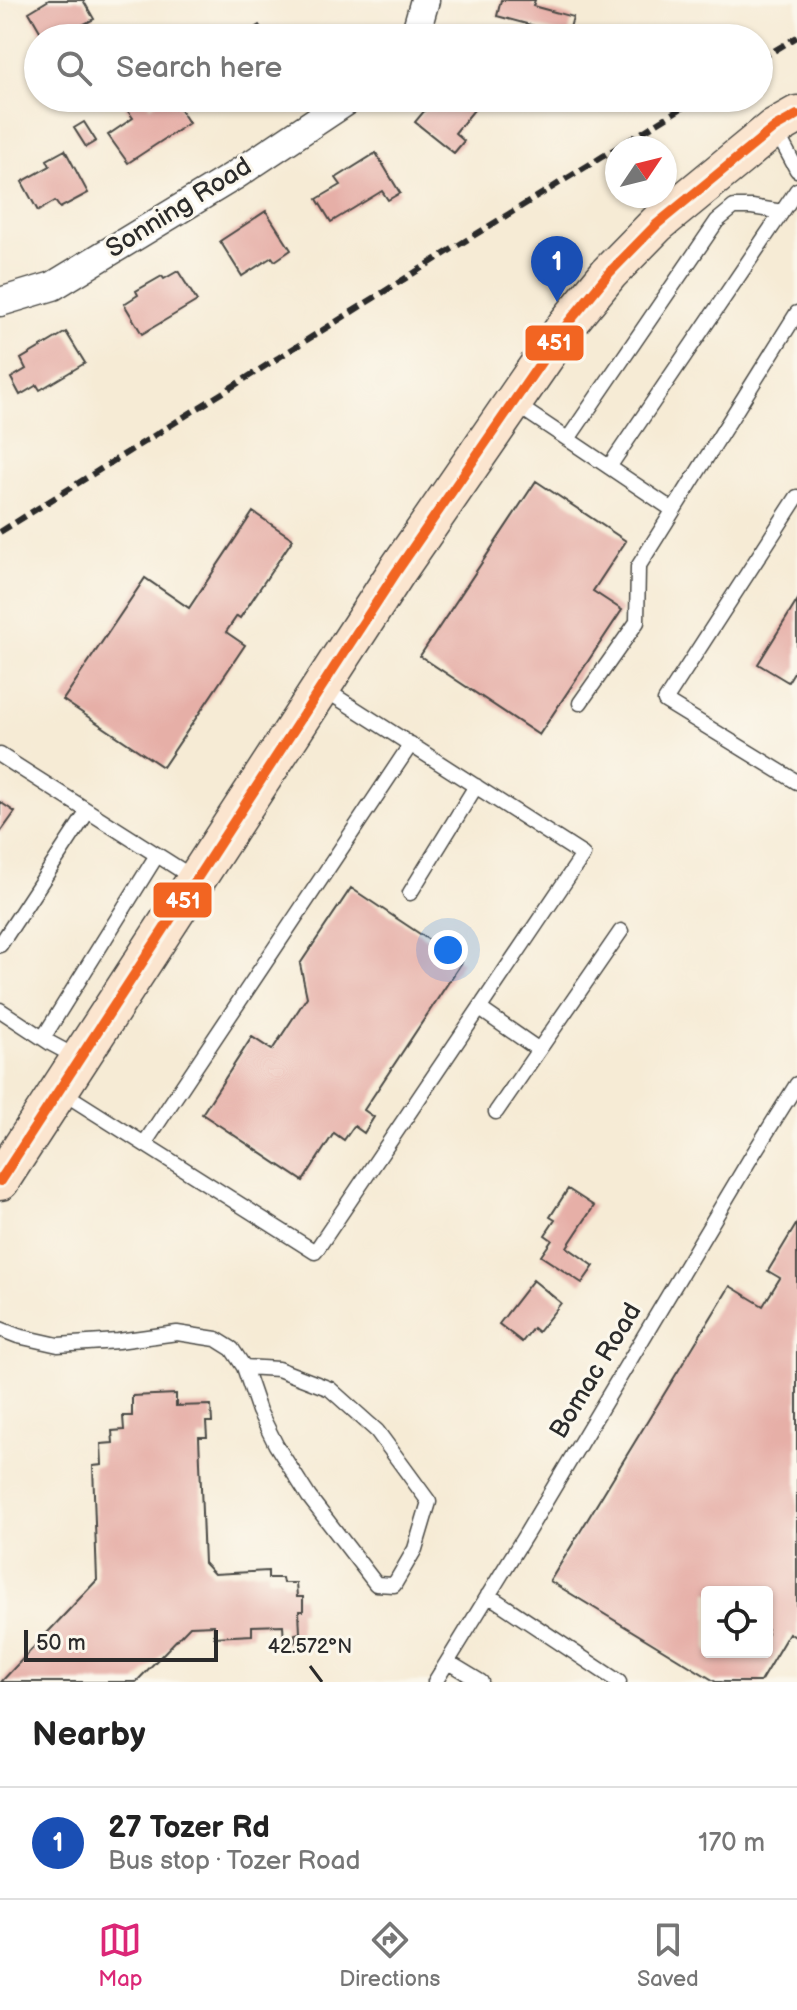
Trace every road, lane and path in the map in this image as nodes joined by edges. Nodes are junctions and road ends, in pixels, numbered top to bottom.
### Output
1 (425, 0) edge
2 (418, 24) edge
3 (330, 112) edge
4 (786, 122) edge
5 (797, 170) edge
6 (797, 190) edge
7 (782, 212) junction
8 (0, 302) edge
9 (797, 313) edge
10 (513, 402) junction
11 (568, 439) junction
12 (609, 467) junction
13 (797, 497) edge
14 (673, 510) junction
15 (322, 687) junction
16 (580, 703) dead end
17 (411, 744) junction
18 (0, 755) edge
19 (797, 782) edge
20 (476, 786) junction
21 (88, 811) junction
22 (157, 855) junction
23 (196, 879) junction
24 (410, 893) dead end
25 (621, 931) dead end
26 (0, 945) edge
27 (480, 1009) junction
28 (0, 1010) edge
29 (43, 1038) junction
30 (539, 1050) junction
31 (79, 1058) junction
32 (797, 1084) edge
33 (58, 1090) junction
34 (496, 1112) dead end
35 (144, 1144) junction
36 (0, 1181) edge
37 (0, 1329) edge
38 (244, 1367) junction
39 (488, 1595) junction
40 (448, 1662) junction
41 (435, 1682) edge
42 (481, 1682) edge
43 (619, 1682) edge

1 - 2 street
3 - 8 street, Sonning Road
4 - 5 lane
4 - 10 main road
6 - 7 lane
7 - 11 lane
7 - 12 lane
9 - 14 lane
10 - 11 lane
10 - 15 main road
11 - 12 lane
12 - 14 lane
13 - 19 lane
14 - 16 lane
15 - 17 lane
15 - 23 main road
17 - 20 lane
17 - 35 lane
18 - 21 lane
20 - 24 lane
20 - 27 lane
21 - 22 lane
21 - 26 lane
22 - 23 lane
22 - 29 lane
23 - 31 main road
25 - 30 lane
27 - 30 lane
27 - 35 lane
28 - 29 lane
29 - 31 lane
30 - 34 lane
31 - 33 main road
32 - 39 lane, Bomac Road
33 - 35 lane
33 - 36 main road
37 - 38 lane
38 - 38 lane
39 - 40 lane, Bomac Road
39 - 43 lane
40 - 41 lane, Bomac Road
40 - 42 lane

